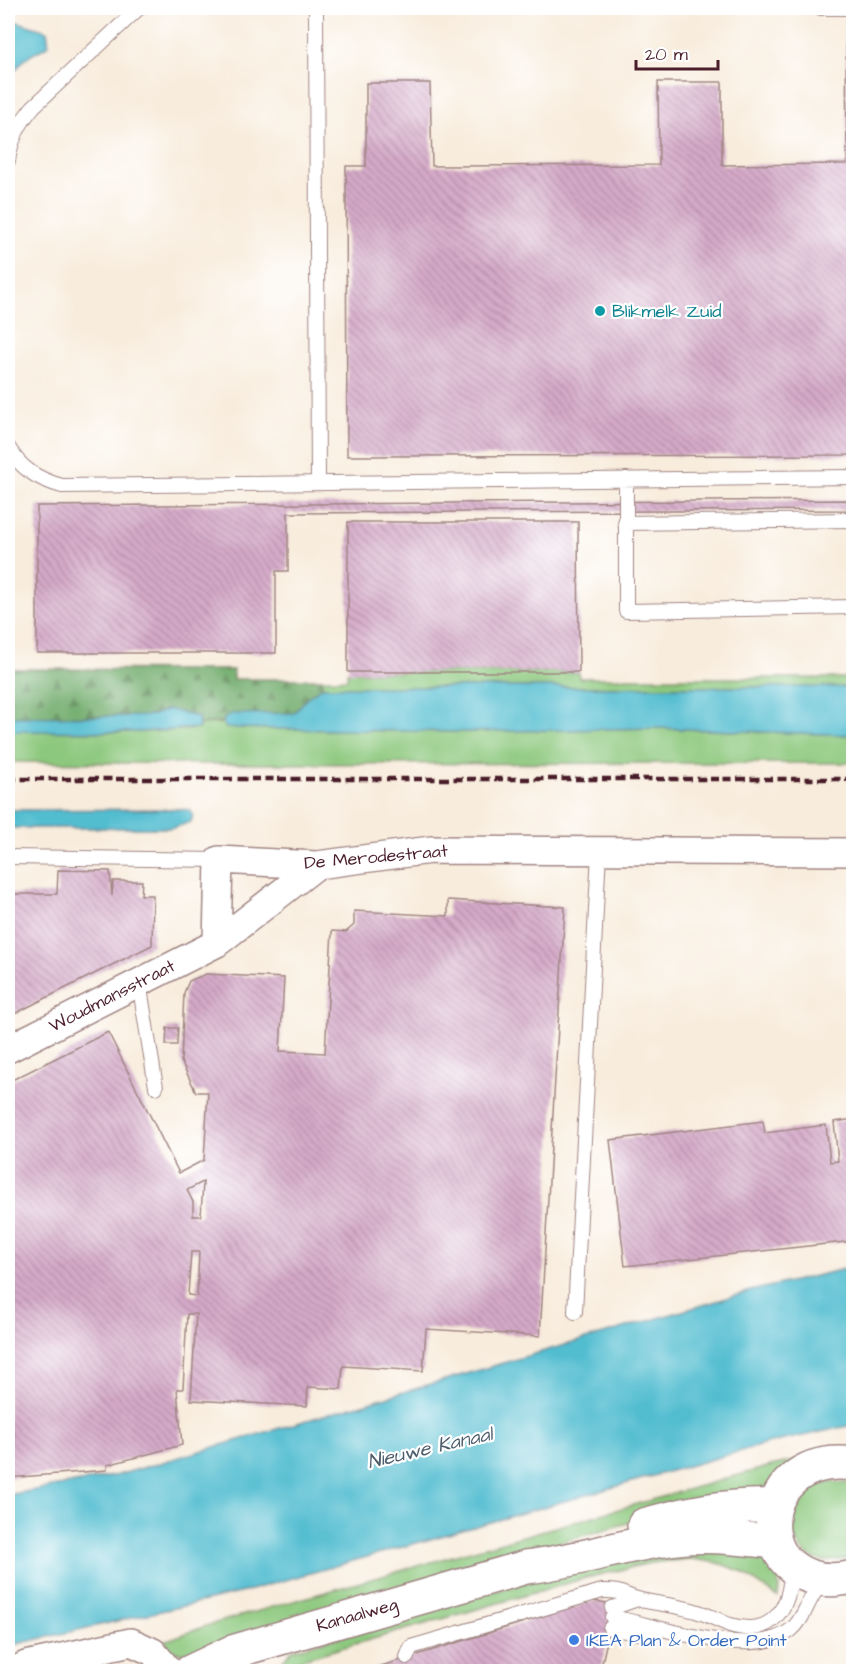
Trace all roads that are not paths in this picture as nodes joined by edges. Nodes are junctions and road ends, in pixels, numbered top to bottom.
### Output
1 (139, 8) edge
2 (316, 8) edge
3 (821, 8) edge
4 (854, 8) edge
5 (8, 161) edge
6 (8, 447) edge
7 (854, 477) edge
8 (626, 479) junction
9 (318, 483) junction
10 (854, 520) edge
11 (625, 523) junction
12 (854, 607) edge
13 (599, 852) junction
14 (854, 852) edge
15 (8, 856) edge
16 (219, 860) junction
17 (317, 865) junction
18 (217, 943) junction
19 (139, 982) junction
20 (8, 1049) edge
21 (156, 1088) dead end
22 (575, 1312) dead end
23 (854, 1464) edge
24 (774, 1506) junction
25 (783, 1554) junction
26 (526, 1567) junction
27 (840, 1579) edge
28 (638, 1599) junction
29 (407, 1657) dead end
30 (239, 1662) edge
31 (12, 1671) edge
32 (170, 1671) edge
33 (190, 1671) edge

1 - 5 lane
2 - 9 lane
3 - 4 lane
6 - 9 lane
7 - 8 lane
8 - 9 lane
8 - 11 lane
10 - 11 lane
11 - 12 lane
13 - 14 street, De Merodestraat
13 - 17 street, De Merodestraat
13 - 22 lane
15 - 16 lane, De Merodestraat
16 - 17 street, De Merodestraat
16 - 18 street
17 - 18 street, Woudmansstraat
18 - 19 street, Woudmansstraat
19 - 20 street, Woudmansstraat
19 - 21 lane
23 - 24 main road
24 - 25 main road
24 - 26 main road, Kanaalweg
25 - 26 main road, Kanaalweg
25 - 27 main road, Kanaalweg
25 - 28 lane
26 - 30 main road, Kanaalweg
27 - 28 lane
28 - 29 lane
30 - 33 main road, Kanaalweg
31 - 32 street

